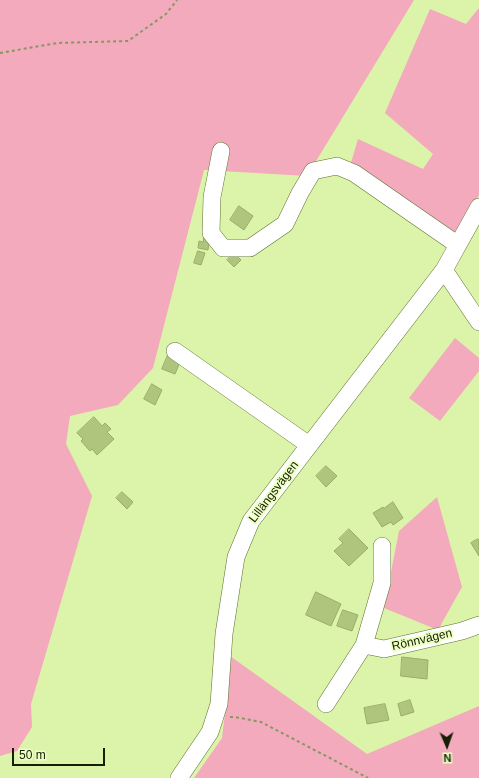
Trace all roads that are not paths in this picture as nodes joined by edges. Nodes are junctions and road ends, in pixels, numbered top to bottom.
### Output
1 (221, 151) dead end
2 (479, 207) edge
3 (458, 245) junction
4 (444, 270) junction
5 (479, 322) edge
6 (175, 351) dead end
7 (309, 445) junction
8 (382, 546) dead end
9 (479, 625) edge
10 (364, 645) junction
11 (326, 704) dead end
12 (179, 778) edge

1 - 3 street
2 - 3 street, Lillängsvägen
3 - 4 street, Lillängsvägen
4 - 5 street
4 - 7 street, Lillängsvägen
6 - 7 street
7 - 12 street, Lillängsvägen
8 - 10 street
9 - 10 street, Rönnvägen
10 - 11 street

